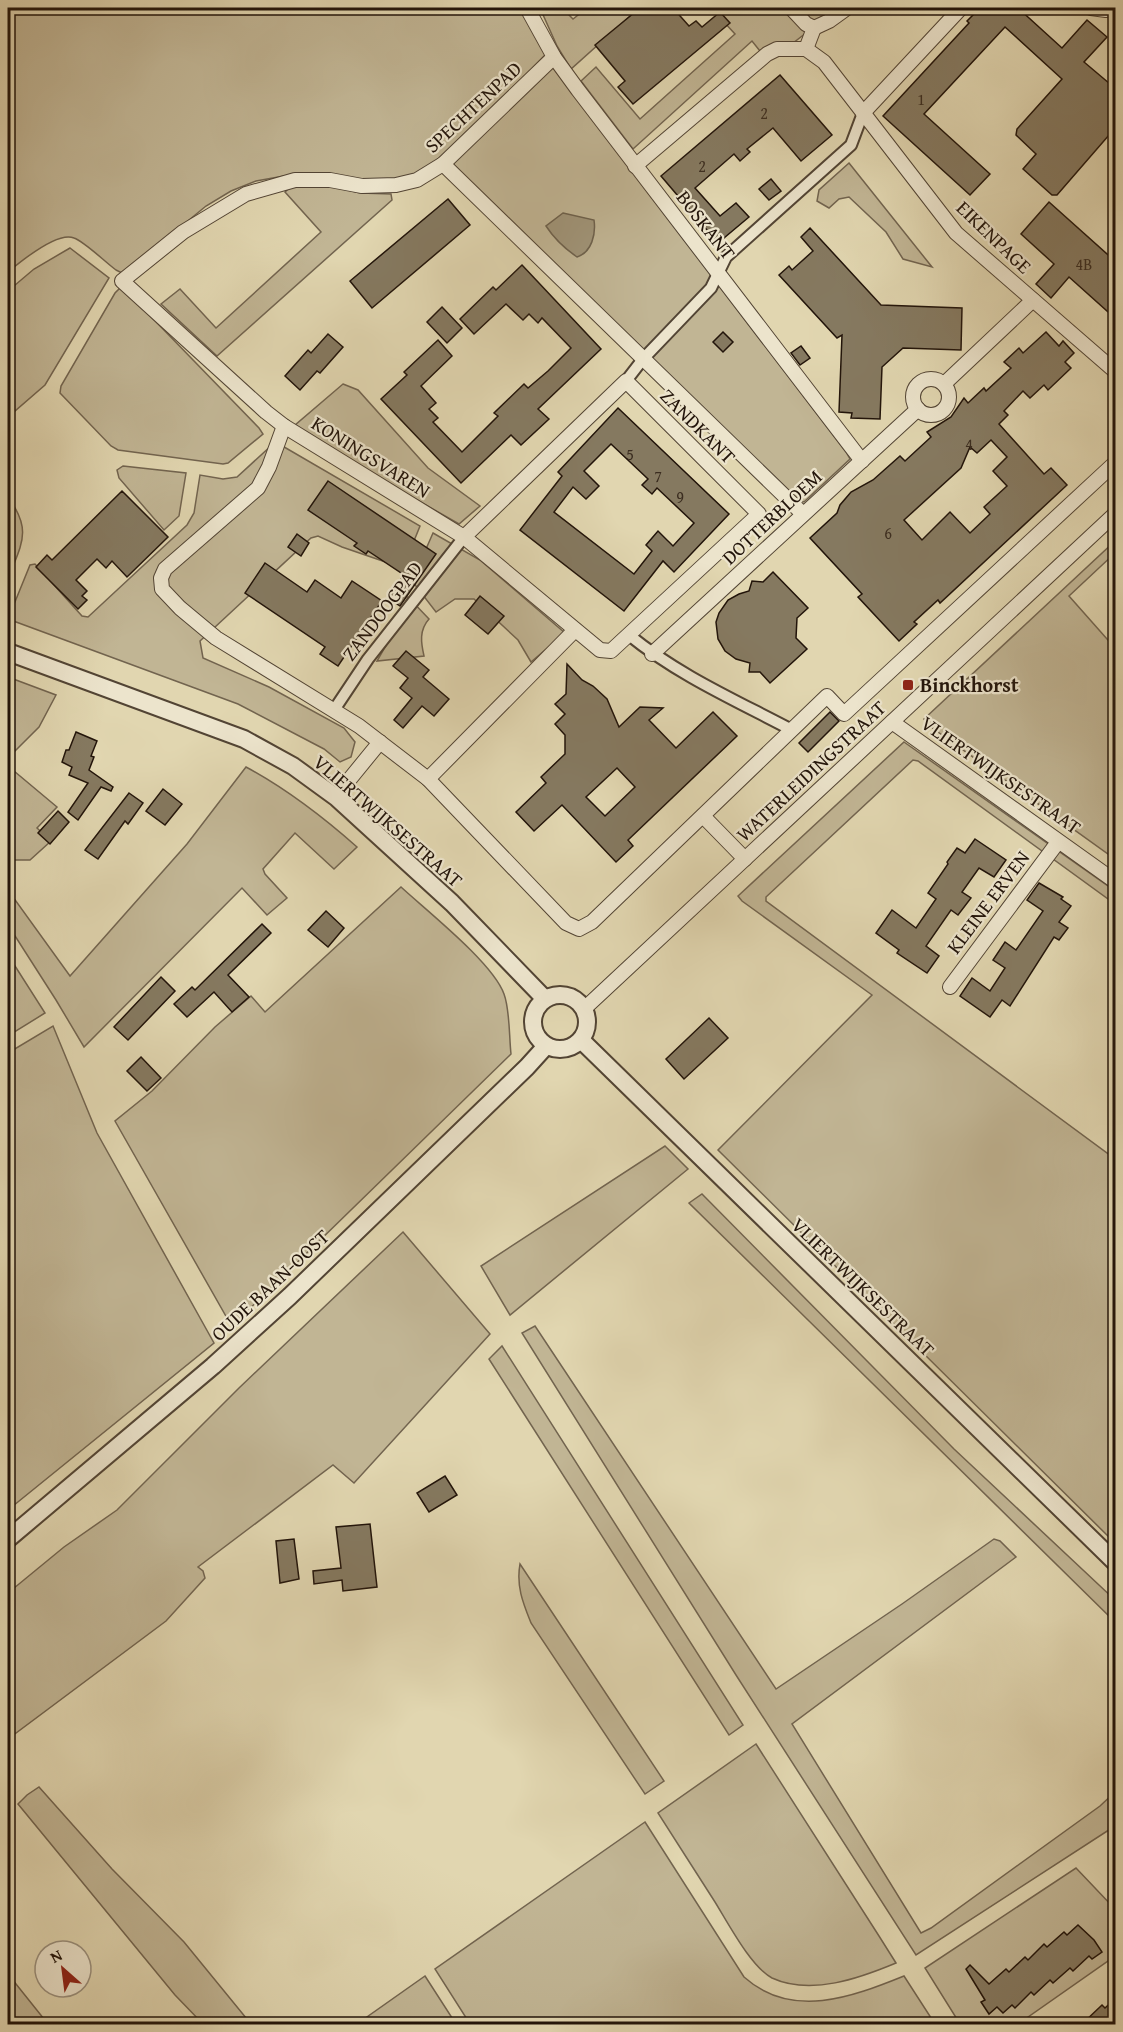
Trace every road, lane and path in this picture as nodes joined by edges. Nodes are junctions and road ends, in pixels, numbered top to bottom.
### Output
1 (527, 8) edge
2 (791, 8) edge
3 (847, 8) edge
4 (961, 8) edge
5 (1091, 8) edge
6 (1114, 8) edge
7 (814, 28) junction
8 (806, 49) junction
9 (554, 57) junction
10 (863, 113) junction
11 (443, 164) junction
12 (635, 166) junction
13 (718, 273) junction
14 (122, 280) joint
15 (1033, 300) junction
16 (643, 359) junction
17 (1116, 372) edge
18 (626, 381) junction
19 (944, 384) junction
20 (918, 409) junction
21 (284, 426) junction
22 (862, 461) junction
23 (1116, 462) edge
24 (1116, 513) edge
25 (803, 514) junction
26 (464, 537) junction
27 (574, 630) junction
28 (629, 635) junction
29 (611, 651) joint
30 (8, 652) edge
31 (652, 654) junction
32 (334, 710) junction
33 (892, 722) junction
34 (792, 730) junction
35 (380, 742) junction
36 (428, 779) junction
37 (337, 798) junction
38 (703, 816) junction
39 (1058, 842) junction
40 (745, 859) junction
41 (1116, 882) edge
42 (950, 987) dead end
43 (545, 999) junction
44 (584, 1009) junction
45 (581, 1040) junction
46 (546, 1046) junction
47 (8, 1539) edge
48 (1116, 1563) edge

1 - 9 street, BOSKANT
2 - 7 street
3 - 7 street
4 - 10 street
5 - 6 street
7 - 8 street
8 - 10 street, EIKENPAGE
8 - 12 street
9 - 11 street, SPECHTENPAD
9 - 12 street, BOSKANT
10 - 13 street
10 - 15 street, EIKENPAGE
11 - 14 street, SPECHTENPAD
11 - 16 street, ZANDKANT
12 - 13 street, BOSKANT
13 - 16 street
13 - 22 street, BOSKANT
14 - 21 street, KONINGSVAREN
15 - 17 street, EIKENPAGE
15 - 19 street
16 - 18 street
16 - 25 street, ZANDKANT
18 - 26 street
18 - 28 street, ZANDKANT
19 - 20 street
19 - 20 street
20 - 22 street, DOTTERBLOEM
21 - 26 street, KONINGSVAREN
21 - 32 street
22 - 25 street, DOTTERBLOEM
23 - 34 street
24 - 33 street, WATERLEIDINGSTRAAT
25 - 31 street, DOTTERBLOEM
26 - 27 street, KONINGSVAREN
26 - 32 street, ZANDOOGPAD
27 - 29 street, KONINGSVAREN
27 - 36 street
28 - 29 street, ZANDKANT
28 - 31 street
30 - 37 street, VLIERTWIJKSESTRAAT
31 - 34 street
32 - 35 street
33 - 39 street, VLIERTWIJKSESTRAAT
33 - 40 street, WATERLEIDINGSTRAAT
34 - 38 street
35 - 36 street
35 - 37 street
36 - 38 street
37 - 43 street, VLIERTWIJKSESTRAAT
38 - 40 street
39 - 41 street, VLIERTWIJKSESTRAAT
39 - 42 street, KLEINE ERVEN
40 - 44 street, WATERLEIDINGSTRAAT
43 - 44 street
43 - 46 street
44 - 45 street
45 - 46 street
45 - 48 street, VLIERTWIJKSESTRAAT
46 - 47 street, OUDE BAAN-OOST

